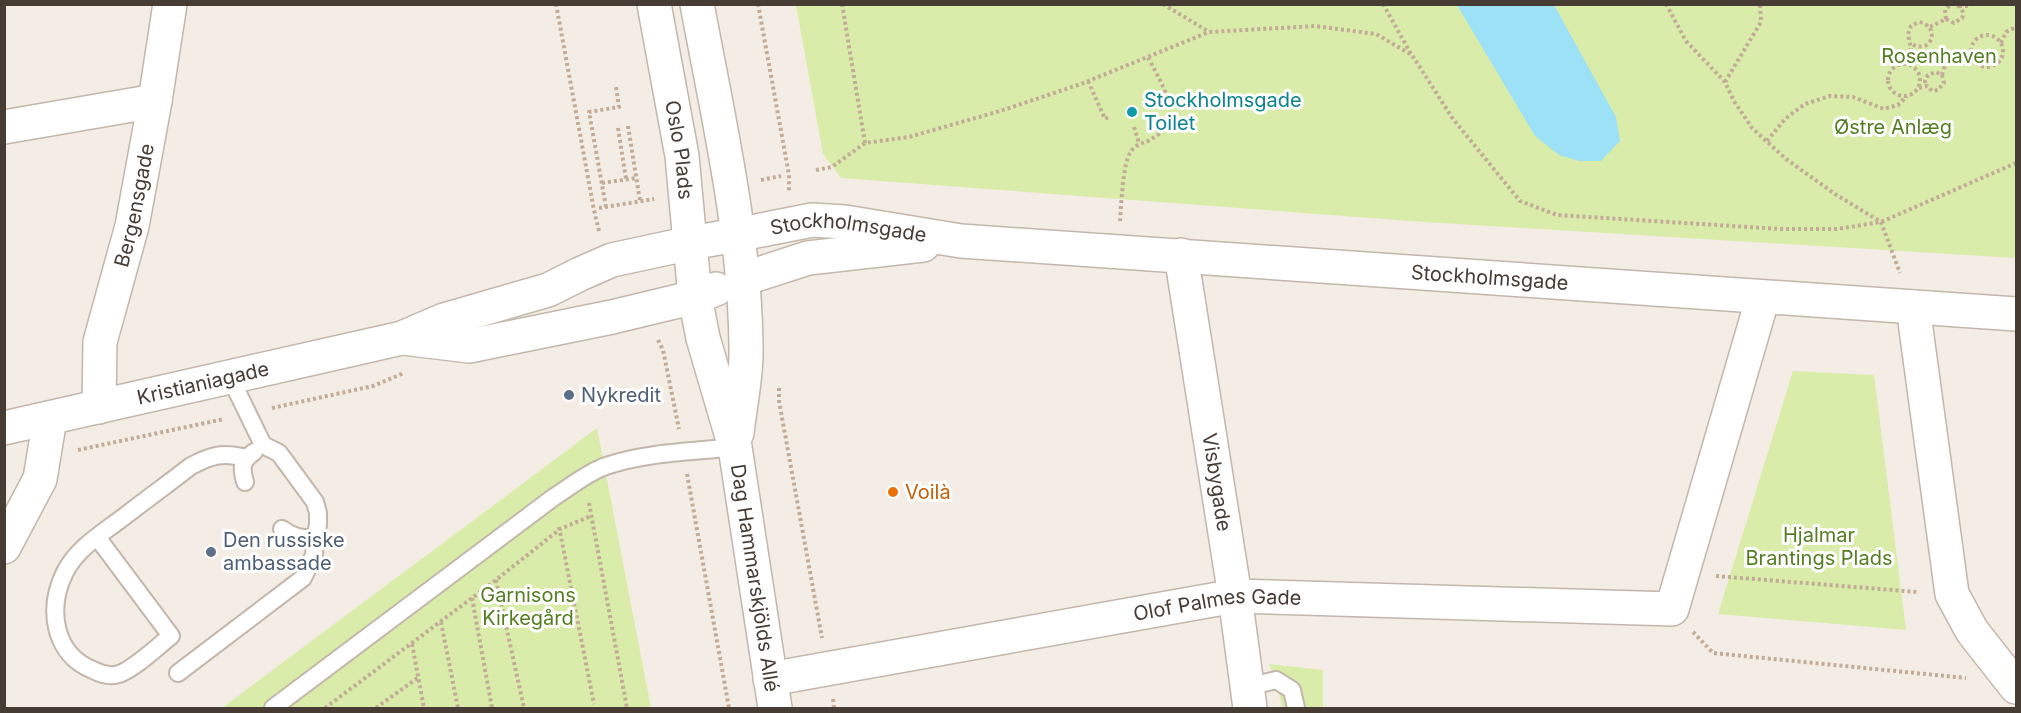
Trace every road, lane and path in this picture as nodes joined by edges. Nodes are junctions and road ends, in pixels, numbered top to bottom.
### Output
1 (170, 4) edge
2 (556, 4) edge
3 (654, 4) edge
4 (697, 4) edge
5 (758, 4) edge
6 (842, 4) edge
7 (1163, 4) edge
8 (1383, 4) edge
9 (1666, 4) edge
10 (1760, 4) edge
11 (1972, 4) edge
12 (1955, 5) edge
13 (1946, 19) junction
14 (1930, 27) junction
15 (2016, 27) edge
16 (1209, 32) junction
17 (1910, 43) junction
18 (2001, 43) junction
19 (1412, 56) junction
20 (1972, 56) junction
21 (1148, 57) junction
22 (1898, 65) junction
23 (1942, 75) junction
24 (1088, 81) junction
25 (1725, 82) junction
26 (1927, 86) junction
27 (616, 87) dead end
28 (1918, 88) junction
29 (1166, 96) junction
30 (1907, 96) junction
31 (155, 101) junction
32 (1154, 101) dead end
33 (1109, 117) dead end
34 (628, 126) dead end
35 (4, 127) edge
36 (1134, 127) dead end
37 (618, 128) dead end
38 (1767, 141) junction
39 (865, 143) junction
40 (1140, 143) junction
41 (2016, 163) edge
42 (787, 165) dead end
43 (816, 170) dead end
44 (781, 176) dead end
45 (636, 178) junction
46 (626, 179) junction
47 (756, 181) dead end
48 (602, 183) junction
49 (591, 196) dead end
50 (655, 199) dead end
51 (640, 201) junction
52 (1121, 205) dead end
53 (606, 207) junction
54 (599, 208) dead end
55 (1881, 222) junction
56 (736, 236) junction
57 (961, 241) junction
58 (691, 243) junction
59 (1181, 255) junction
60 (743, 279) junction
61 (695, 297) junction
62 (1763, 297) junction
63 (1913, 307) junction
64 (2016, 314) edge
65 (402, 338) junction
66 (665, 361) dead end
67 (230, 377) junction
68 (778, 378) dead end
69 (99, 407) junction
70 (50, 418) junction
71 (4, 428) edge
72 (263, 445) junction
73 (735, 447) junction
74 (683, 452) junction
75 (246, 458) junction
76 (584, 478) junction
77 (245, 482) dead end
78 (554, 497) junction
79 (591, 516) junction
80 (282, 529) dead end
81 (560, 529) junction
82 (97, 537) junction
83 (315, 538) junction
84 (4, 548) edge
85 (1683, 573) junction
86 (496, 580) junction
87 (1952, 594) junction
88 (1235, 596) junction
89 (472, 598) junction
90 (1672, 609) junction
91 (441, 622) junction
92 (820, 627) dead end
93 (412, 644) junction
94 (178, 673) dead end
95 (418, 677) junction
96 (2014, 685) edge
97 (1293, 690) junction
98 (773, 694) edge
99 (1248, 698) edge
100 (594, 704) dead end
101 (273, 708) edge
102 (325, 708) edge
103 (376, 708) edge
104 (424, 708) edge
105 (458, 708) edge
106 (492, 708) edge
107 (524, 708) edge
108 (627, 708) edge
109 (729, 708) edge
110 (1296, 708) edge
111 (1304, 708) edge

1 - 31 street, Bergensgade
2 - 49 path
3 - 58 street, Oslo Plads
4 - 56 street
5 - 42 path
6 - 39 path
7 - 16 path
8 - 19 path
9 - 25 path
10 - 25 path
11 - 12 path
12 - 13 path
12 - 13 path
13 - 14 path
14 - 17 path
14 - 17 path
15 - 18 path
16 - 19 path
16 - 21 path
17 - 22 path
18 - 20 path
18 - 20 path
19 - 55 path
20 - 23 path
21 - 24 path
21 - 29 path
22 - 28 path
22 - 30 path
23 - 26 path
23 - 26 path
24 - 33 path
24 - 39 path
25 - 38 path
26 - 28 path
27 - 48 path
28 - 30 path
29 - 32 path
29 - 40 path
30 - 38 path
31 - 35 street
31 - 69 street, Bergensgade
34 - 45 path
36 - 40 path
37 - 46 path
38 - 55 path
39 - 43 path
40 - 52 path
41 - 55 path
44 - 47 path
45 - 46 path
45 - 51 path
46 - 48 path
48 - 53 path
50 - 51 path
51 - 53 path
53 - 54 path
55 - 63 path
56 - 57 street, Stockholmsgade
56 - 58 street, Stockholmsgade
56 - 60 street
57 - 59 street, Stockholmsgade
57 - 60 street, Stockholmsgade
58 - 61 street, Oslo Plads
58 - 65 street, Kristianiagade
59 - 62 street, Stockholmsgade
59 - 88 street, Visbygade
60 - 61 street, Stockholmsgade
60 - 73 street, Dag Hammarskjölds Allé
61 - 65 street, Kristianiagade
61 - 73 street, Dag Hammarskjölds Allé
62 - 63 street, Stockholmsgade
62 - 85 street
63 - 64 street, Stockholmsgade
63 - 87 street
65 - 67 street, Kristianiagade
66 - 74 path
67 - 69 street, Kristianiagade
67 - 72 lane
68 - 92 path
69 - 70 street, Kristianiagade
70 - 71 street, Kristianiagade
70 - 84 street
72 - 75 lane
72 - 83 lane
73 - 74 lane
73 - 98 street, Dag Hammarskjölds Allé
74 - 76 lane
74 - 109 path
75 - 77 lane
75 - 82 lane
76 - 78 lane
76 - 79 path
78 - 81 path
78 - 101 lane
79 - 81 path
79 - 108 path
80 - 83 lane
81 - 86 path
81 - 100 path
82 - 82 lane
83 - 94 lane
85 - 87 path
85 - 90 street
86 - 89 path
86 - 107 path
87 - 96 street
88 - 90 street, Olof Palmes Gade
88 - 98 street, Olof Palmes Gade
88 - 99 street, Visbygade
89 - 91 path
89 - 106 path
90 - 96 path
91 - 93 path
91 - 105 path
93 - 95 path
93 - 102 path
95 - 103 path
95 - 104 path
97 - 99 lane
97 - 110 lane
97 - 111 lane

